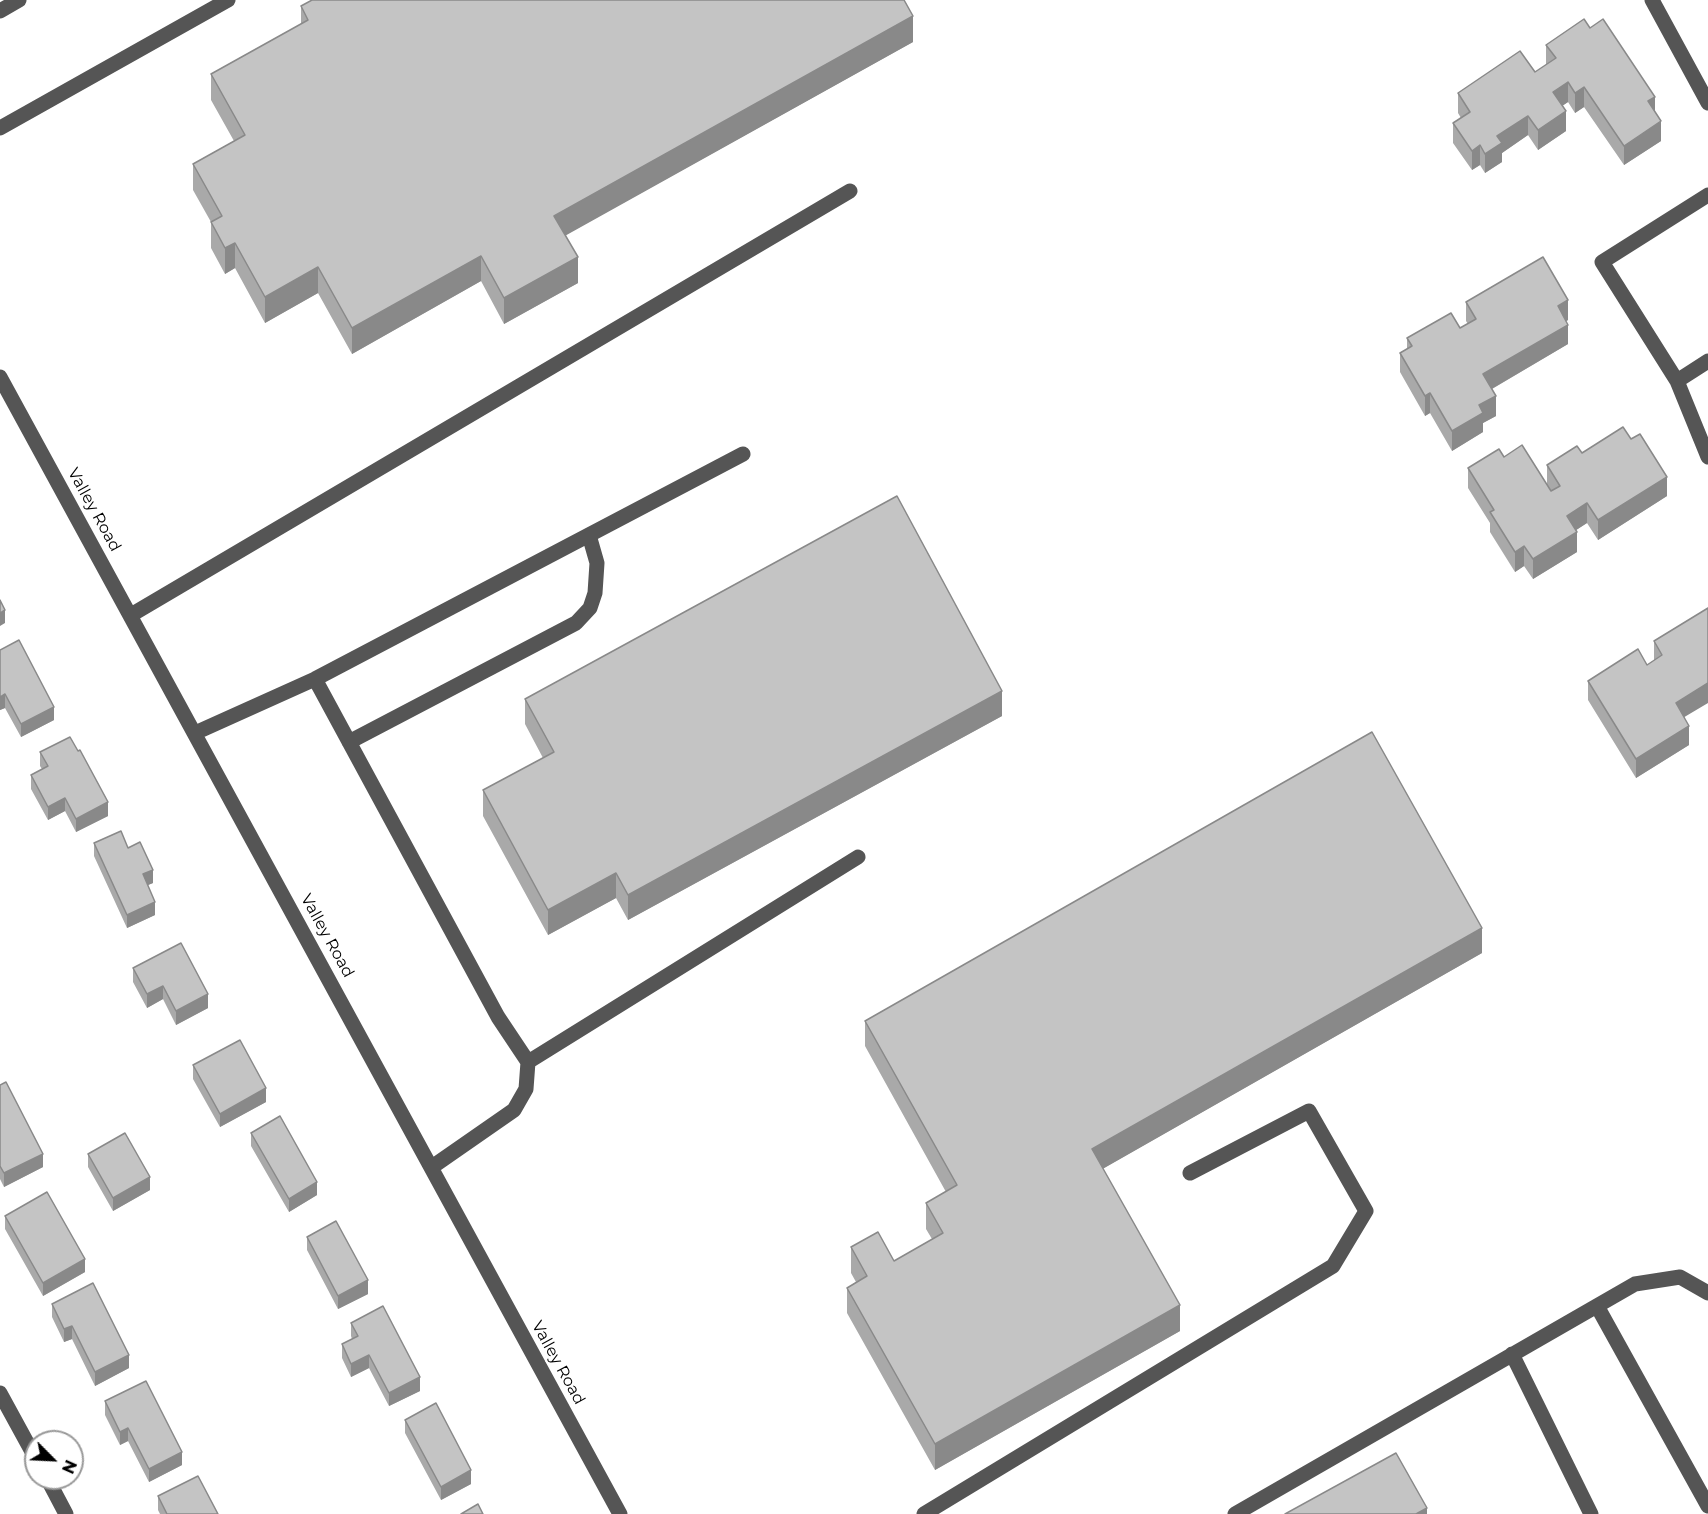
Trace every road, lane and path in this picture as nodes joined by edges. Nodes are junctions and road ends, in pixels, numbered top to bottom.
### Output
1 (19, 0) edge
2 (228, 0) edge
3 (1652, 0) edge
4 (0, 10) edge
5 (1708, 103) edge
6 (0, 128) edge
7 (850, 191) dead end
8 (1708, 195) edge
9 (1708, 361) edge
10 (0, 376) edge
11 (1677, 381) junction
12 (743, 454) dead end
13 (1708, 457) edge
14 (589, 535) junction
15 (131, 615) junction
16 (315, 679) junction
17 (195, 733) junction
18 (350, 742) junction
19 (858, 857) dead end
20 (528, 1062) junction
21 (432, 1167) junction
22 (1190, 1173) dead end
23 (1708, 1293) edge
24 (1597, 1306) junction
25 (1512, 1354) junction
26 (0, 1393) edge
27 (24, 1437) edge
28 (53, 1490) edge
29 (1708, 1506) edge
30 (66, 1514) edge
31 (620, 1514) edge
32 (924, 1514) edge
33 (1235, 1514) edge
34 (1591, 1514) edge

1 - 4 street
2 - 6 street
3 - 5 street
7 - 15 street
8 - 11 street
9 - 11 street
10 - 15 street, Valley Road
11 - 13 street
12 - 14 street
14 - 16 street
14 - 18 street
15 - 17 street, Valley Road
16 - 17 street
16 - 18 street
17 - 21 street, Valley Road
18 - 20 street
19 - 20 street
20 - 21 street
21 - 31 street, Valley Road
22 - 32 street
23 - 24 street
24 - 25 street
24 - 29 street
25 - 33 street
25 - 34 street
26 - 27 street
28 - 30 street

